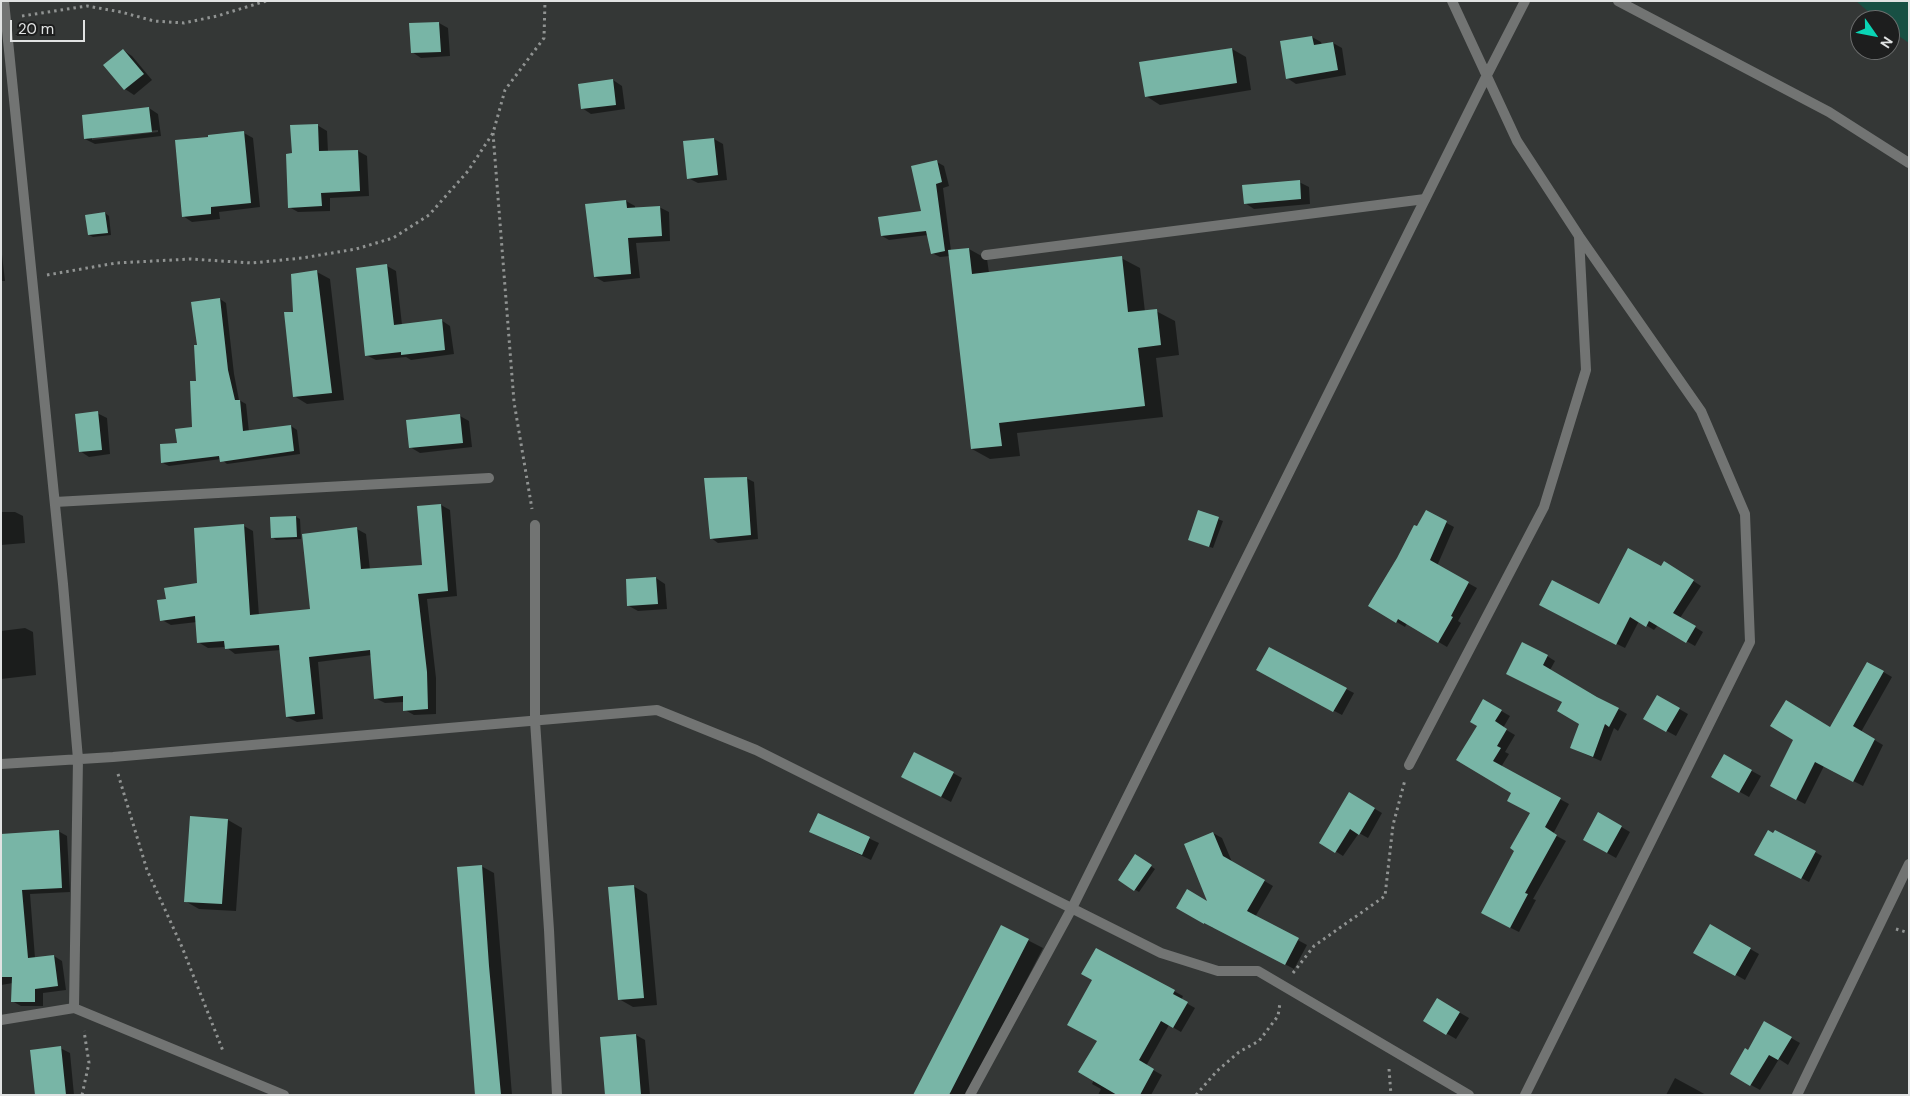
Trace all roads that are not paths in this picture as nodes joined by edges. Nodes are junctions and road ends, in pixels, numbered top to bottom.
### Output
1 (4, 1) edge
2 (1452, 1) edge
3 (1525, 1) edge
4 (1618, 1) edge
5 (4, 19) edge
6 (1486, 75) junction
7 (1909, 163) edge
8 (1425, 199) junction
9 (1579, 236) junction
10 (986, 255) dead end
11 (489, 478) dead end
12 (55, 502) junction
13 (534, 525) road end
14 (535, 721) junction
15 (78, 759) junction
16 (1, 764) edge
17 (1409, 765) road end
18 (1909, 864) edge
19 (1072, 908) junction
20 (74, 1008) junction
21 (1, 1020) edge
22 (284, 1095) edge
23 (557, 1095) edge
24 (970, 1095) edge
25 (1469, 1095) edge
26 (1525, 1095) edge
27 (1797, 1095) edge

1 - 5 street
2 - 6 street
3 - 6 street
4 - 7 street
5 - 12 street
6 - 8 street
6 - 9 street
8 - 10 street
8 - 19 street
9 - 17 street
9 - 26 street
11 - 12 street
12 - 15 street
13 - 14 street
14 - 15 street
14 - 19 street
14 - 23 street
15 - 16 street
15 - 20 street
18 - 27 street
19 - 24 street
19 - 25 street
20 - 21 street
20 - 22 street

